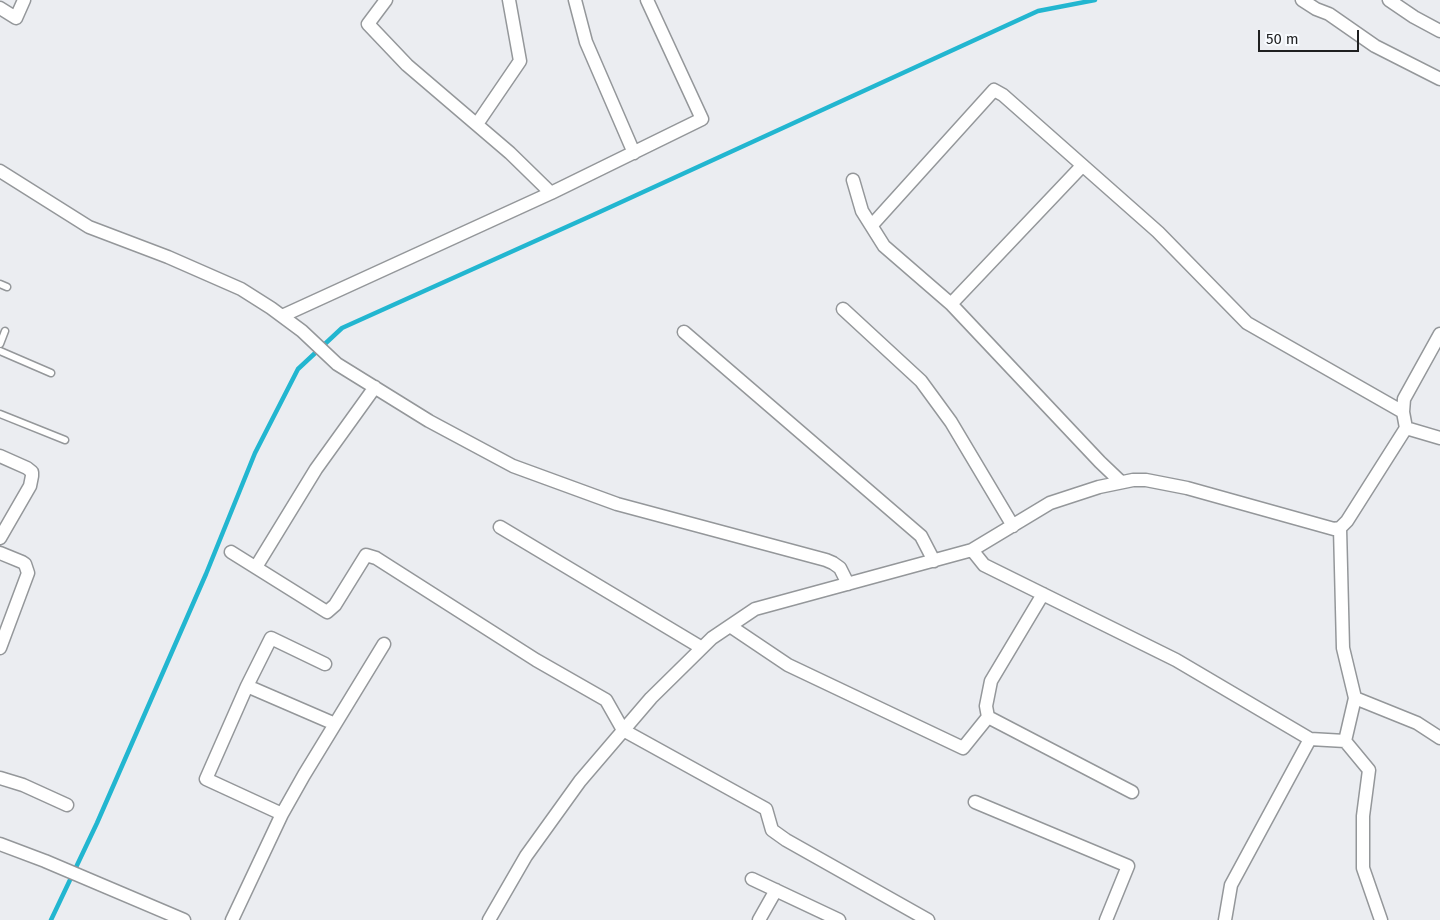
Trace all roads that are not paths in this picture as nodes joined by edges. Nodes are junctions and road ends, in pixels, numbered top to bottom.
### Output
1 (24, 0) edge
2 (386, 0) edge
3 (509, 0) edge
4 (575, 0) edge
5 (647, 0) edge
6 (1302, 0) edge
7 (1389, 0) edge
8 (0, 8) edge
9 (1440, 31) edge
10 (1440, 79) edge
11 (477, 124) junction
12 (634, 153) junction
13 (1082, 166) junction
14 (0, 170) edge
15 (852, 180) dead end
16 (551, 192) junction
17 (872, 225) junction
18 (0, 284) edge
19 (7, 286) dead end
20 (951, 304) junction
21 (843, 309) dead end
22 (282, 316) junction
23 (5, 331) dead end
24 (684, 332) dead end
25 (1440, 334) edge
26 (0, 344) edge
27 (0, 351) edge
28 (52, 373) dead end
29 (375, 387) junction
30 (1403, 412) junction
31 (0, 414) edge
32 (1406, 428) junction
33 (1440, 438) edge
34 (65, 440) dead end
35 (0, 456) edge
36 (1121, 482) junction
37 (1013, 526) junction
38 (500, 527) dead end
39 (1340, 528) junction
40 (0, 538) edge
41 (972, 550) junction
42 (232, 552) dead end
43 (0, 553) edge
44 (934, 561) junction
45 (256, 567) junction
46 (848, 584) junction
47 (1043, 594) junction
48 (730, 626) junction
49 (384, 644) dead end
50 (0, 648) edge
51 (702, 648) junction
52 (325, 664) dead end
53 (247, 686) junction
54 (1355, 698) junction
55 (988, 717) junction
56 (335, 724) junction
57 (623, 730) junction
58 (1440, 738) edge
59 (1310, 739) junction
60 (1345, 741) junction
61 (0, 778) edge
62 (1132, 792) dead end
63 (975, 802) dead end
64 (67, 805) dead end
65 (282, 814) junction
66 (0, 844) edge
67 (752, 879) dead end
68 (776, 890) junction
69 (184, 920) edge
70 (232, 920) edge
71 (489, 920) edge
72 (759, 920) edge
73 (839, 920) edge
74 (928, 920) edge
75 (1106, 920) edge
76 (1225, 920) edge
77 (1381, 920) edge

1 - 8 street
2 - 11 street
3 - 11 street
4 - 12 street
5 - 12 street
6 - 10 street
7 - 9 street
11 - 16 street
12 - 16 street
13 - 17 street
13 - 20 street
13 - 30 street
14 - 22 street
15 - 17 street
16 - 22 street
17 - 20 street
18 - 19 lane
20 - 36 street
21 - 37 street
22 - 29 street
23 - 26 lane
24 - 44 street
25 - 30 street
27 - 28 lane
29 - 45 street
29 - 46 street
30 - 32 street
31 - 34 lane
32 - 33 street
32 - 39 street
35 - 40 street
36 - 37 street
36 - 39 street
37 - 41 street
38 - 51 street
39 - 54 street
41 - 44 street
41 - 47 street
42 - 45 street
43 - 50 street
44 - 46 street
45 - 57 street
46 - 48 street
47 - 55 street
47 - 59 street
48 - 51 street
48 - 55 street
49 - 56 street
51 - 57 street
52 - 53 street
53 - 56 street
53 - 65 street
54 - 58 street
54 - 60 street
55 - 62 street
56 - 65 street
57 - 71 street
57 - 74 street
59 - 60 street
59 - 76 street
60 - 77 street
61 - 64 street
63 - 75 street
65 - 70 street
66 - 69 street
67 - 68 street
68 - 72 street
68 - 73 street

